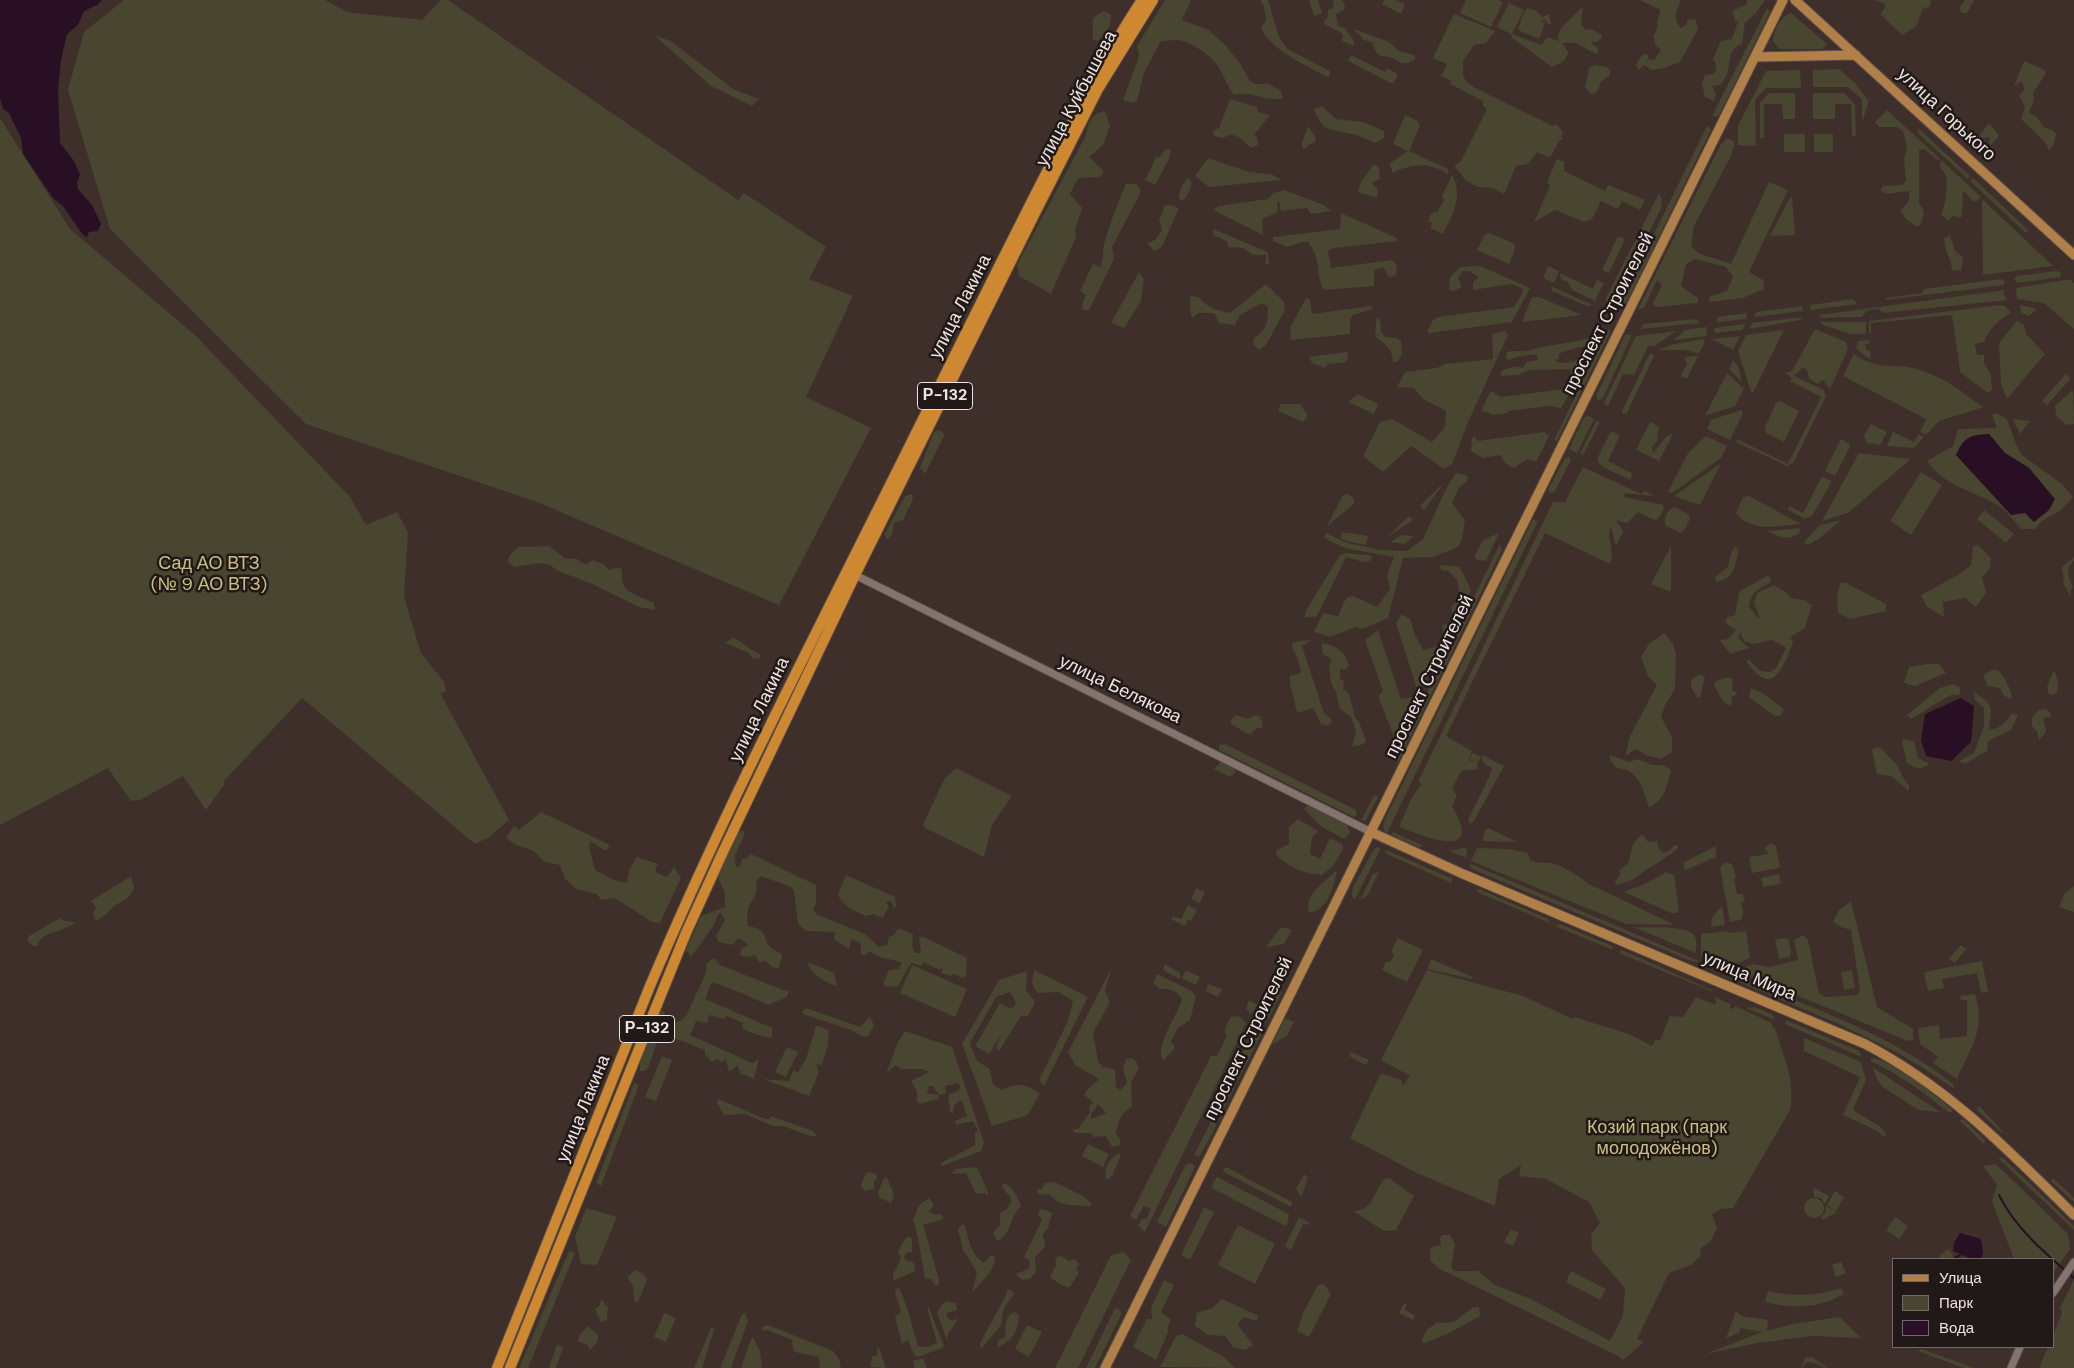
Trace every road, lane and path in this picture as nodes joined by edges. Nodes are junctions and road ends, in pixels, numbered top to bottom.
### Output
1 (1142, 0) edge
2 (1153, 0) edge
3 (1784, 0) edge
4 (1795, 0) edge
5 (1856, 55) junction
6 (1755, 56) junction
7 (1092, 84) joint
8 (1034, 216) joint
9 (2074, 255) edge
10 (855, 575) junction
11 (1372, 832) junction
12 (2074, 1215) edge
13 (2074, 1262) edge
14 (2054, 1292) edge
15 (2020, 1348) edge
16 (497, 1368) edge
17 (510, 1368) edge
18 (1104, 1368) edge
19 (2011, 1368) edge

1 - 7 highway, улица Куйбышева / Р-132
2 - 8 highway, улица Куйбышева / Р-132
3 - 6 main road, проспект Строителей
4 - 5 main road, улица Горького
5 - 6 main road
5 - 9 main road, улица Горького
6 - 11 main road, проспект Строителей
7 - 16 highway, улица Лакина / Р-132
8 - 10 highway, улица Лакина / Р-132
10 - 11 street, улица Белякова
10 - 17 highway, улица Лакина / Р-132
11 - 12 main road, улица Мира
11 - 18 main road, проспект Строителей
13 - 14 street
15 - 19 street

